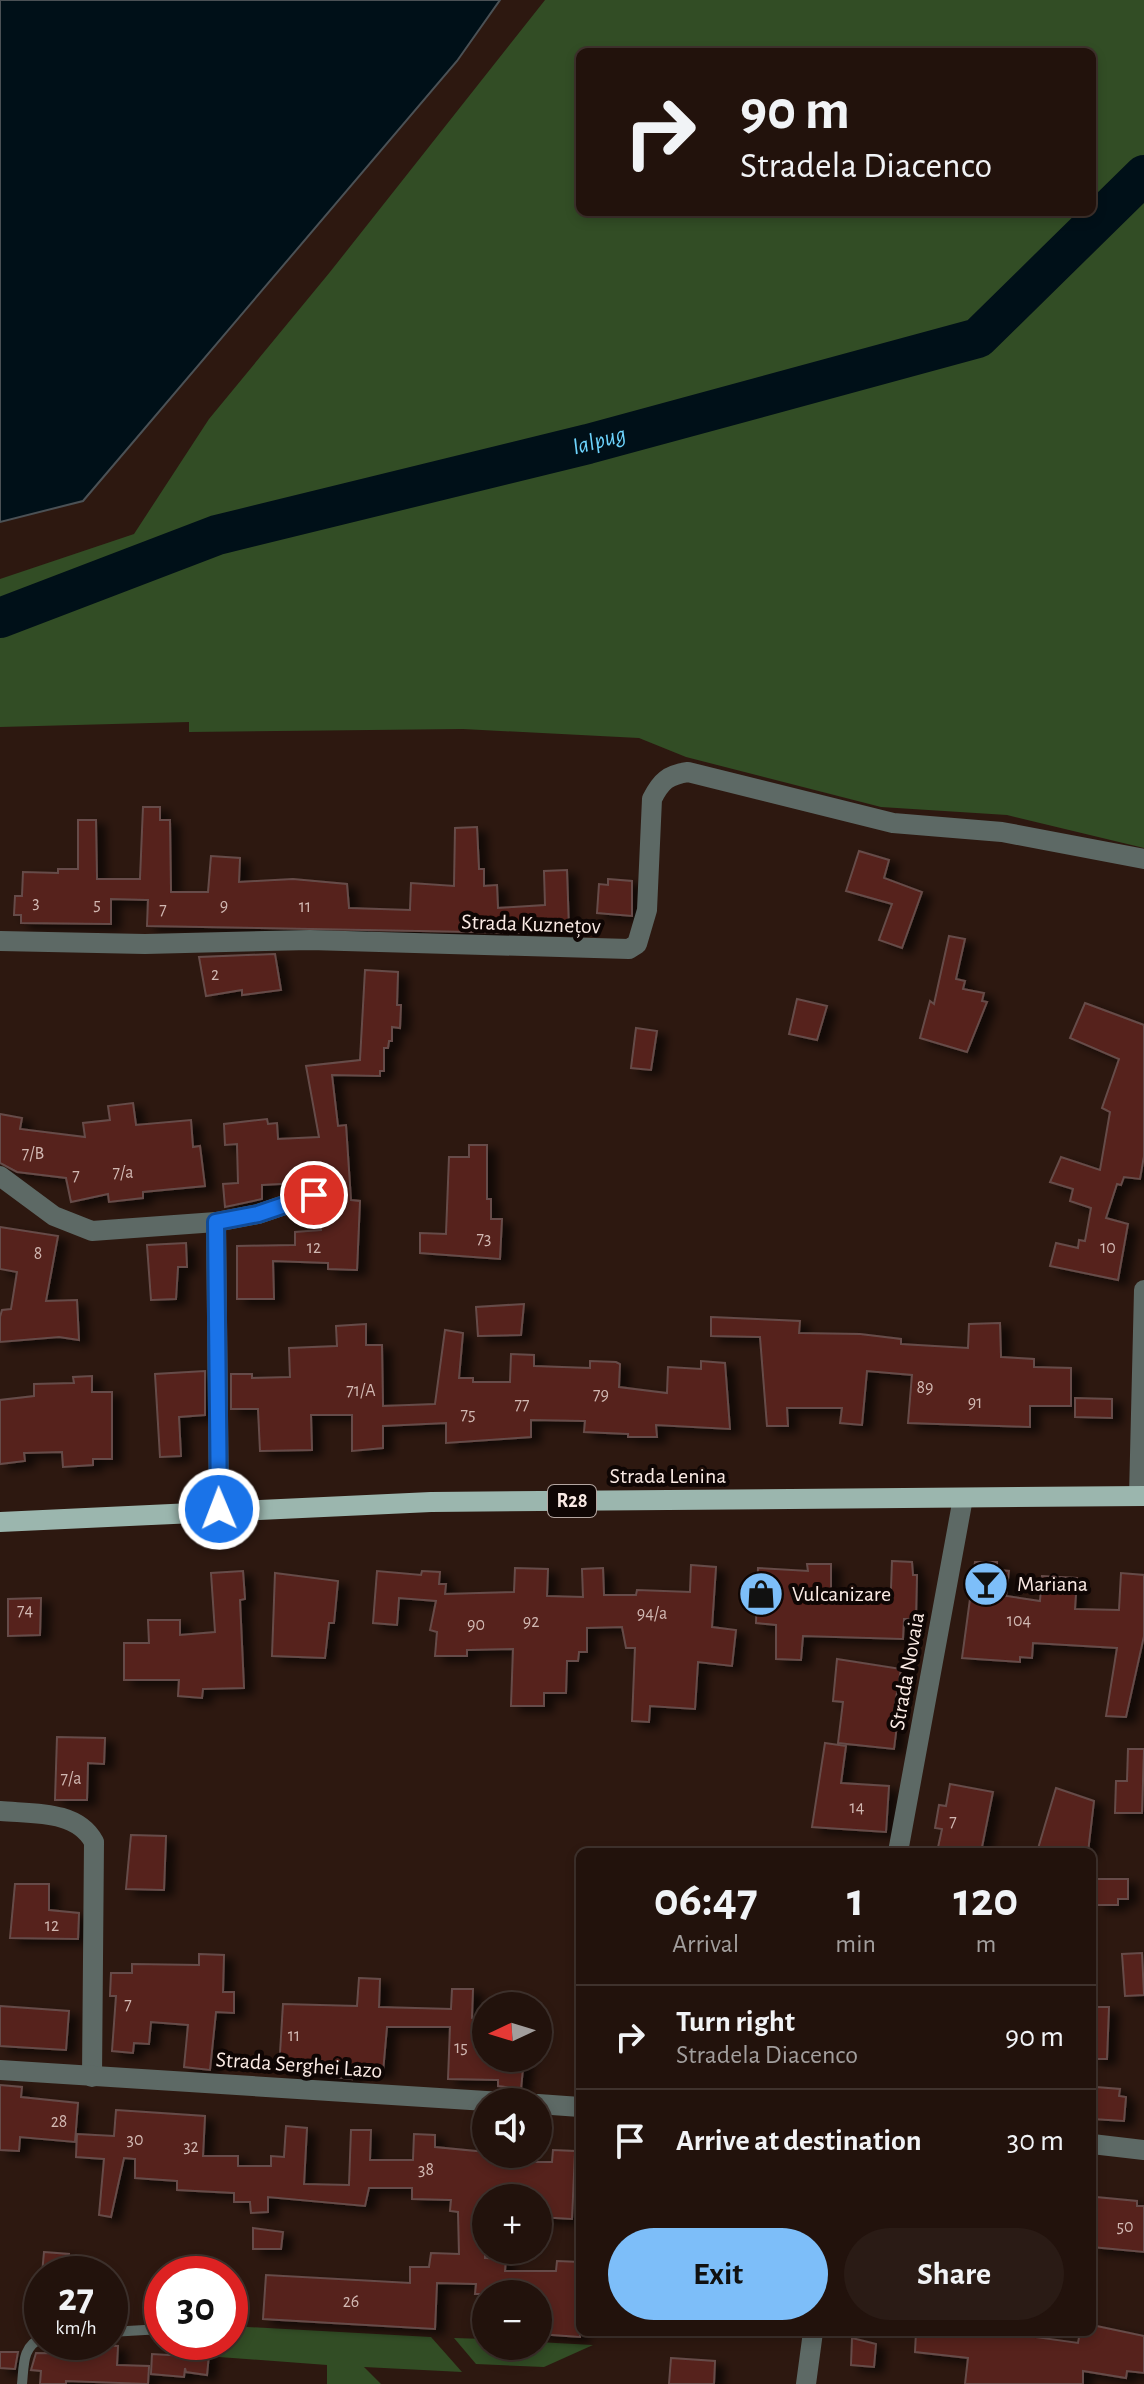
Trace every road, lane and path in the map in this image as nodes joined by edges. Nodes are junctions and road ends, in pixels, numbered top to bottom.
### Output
1 (1144, 859) edge
2 (0, 941) edge
3 (0, 1176) edge
4 (314, 1195) dead end
5 (216, 1222) junction
6 (1144, 1290) edge
7 (1142, 1496) edge
8 (963, 1498) junction
9 (219, 1509) junction
10 (0, 1522) edge
11 (0, 1811) edge
12 (899, 1848) edge
13 (0, 2070) edge
14 (92, 2077) junction
15 (472, 2100) edge
16 (552, 2105) edge
17 (576, 2107) edge
18 (1096, 2144) edge
19 (1144, 2150) edge
20 (812, 2336) edge
21 (24, 2355) edge
22 (22, 2384) edge
23 (806, 2384) edge

1 - 2 street, Strada Kuznețov
3 - 5 street
4 - 5 street
5 - 9 street
6 - 7 street
7 - 8 main road, Strada Lenina / R28
8 - 9 main road, Strada Lenina / R28
8 - 12 street, Strada Novaia
9 - 10 main road, Strada Lenina / R28
11 - 14 street
13 - 14 street, Strada Serghei Lazo
14 - 15 street, Strada Serghei Lazo
16 - 17 street
18 - 19 street
20 - 23 street
21 - 22 lane

